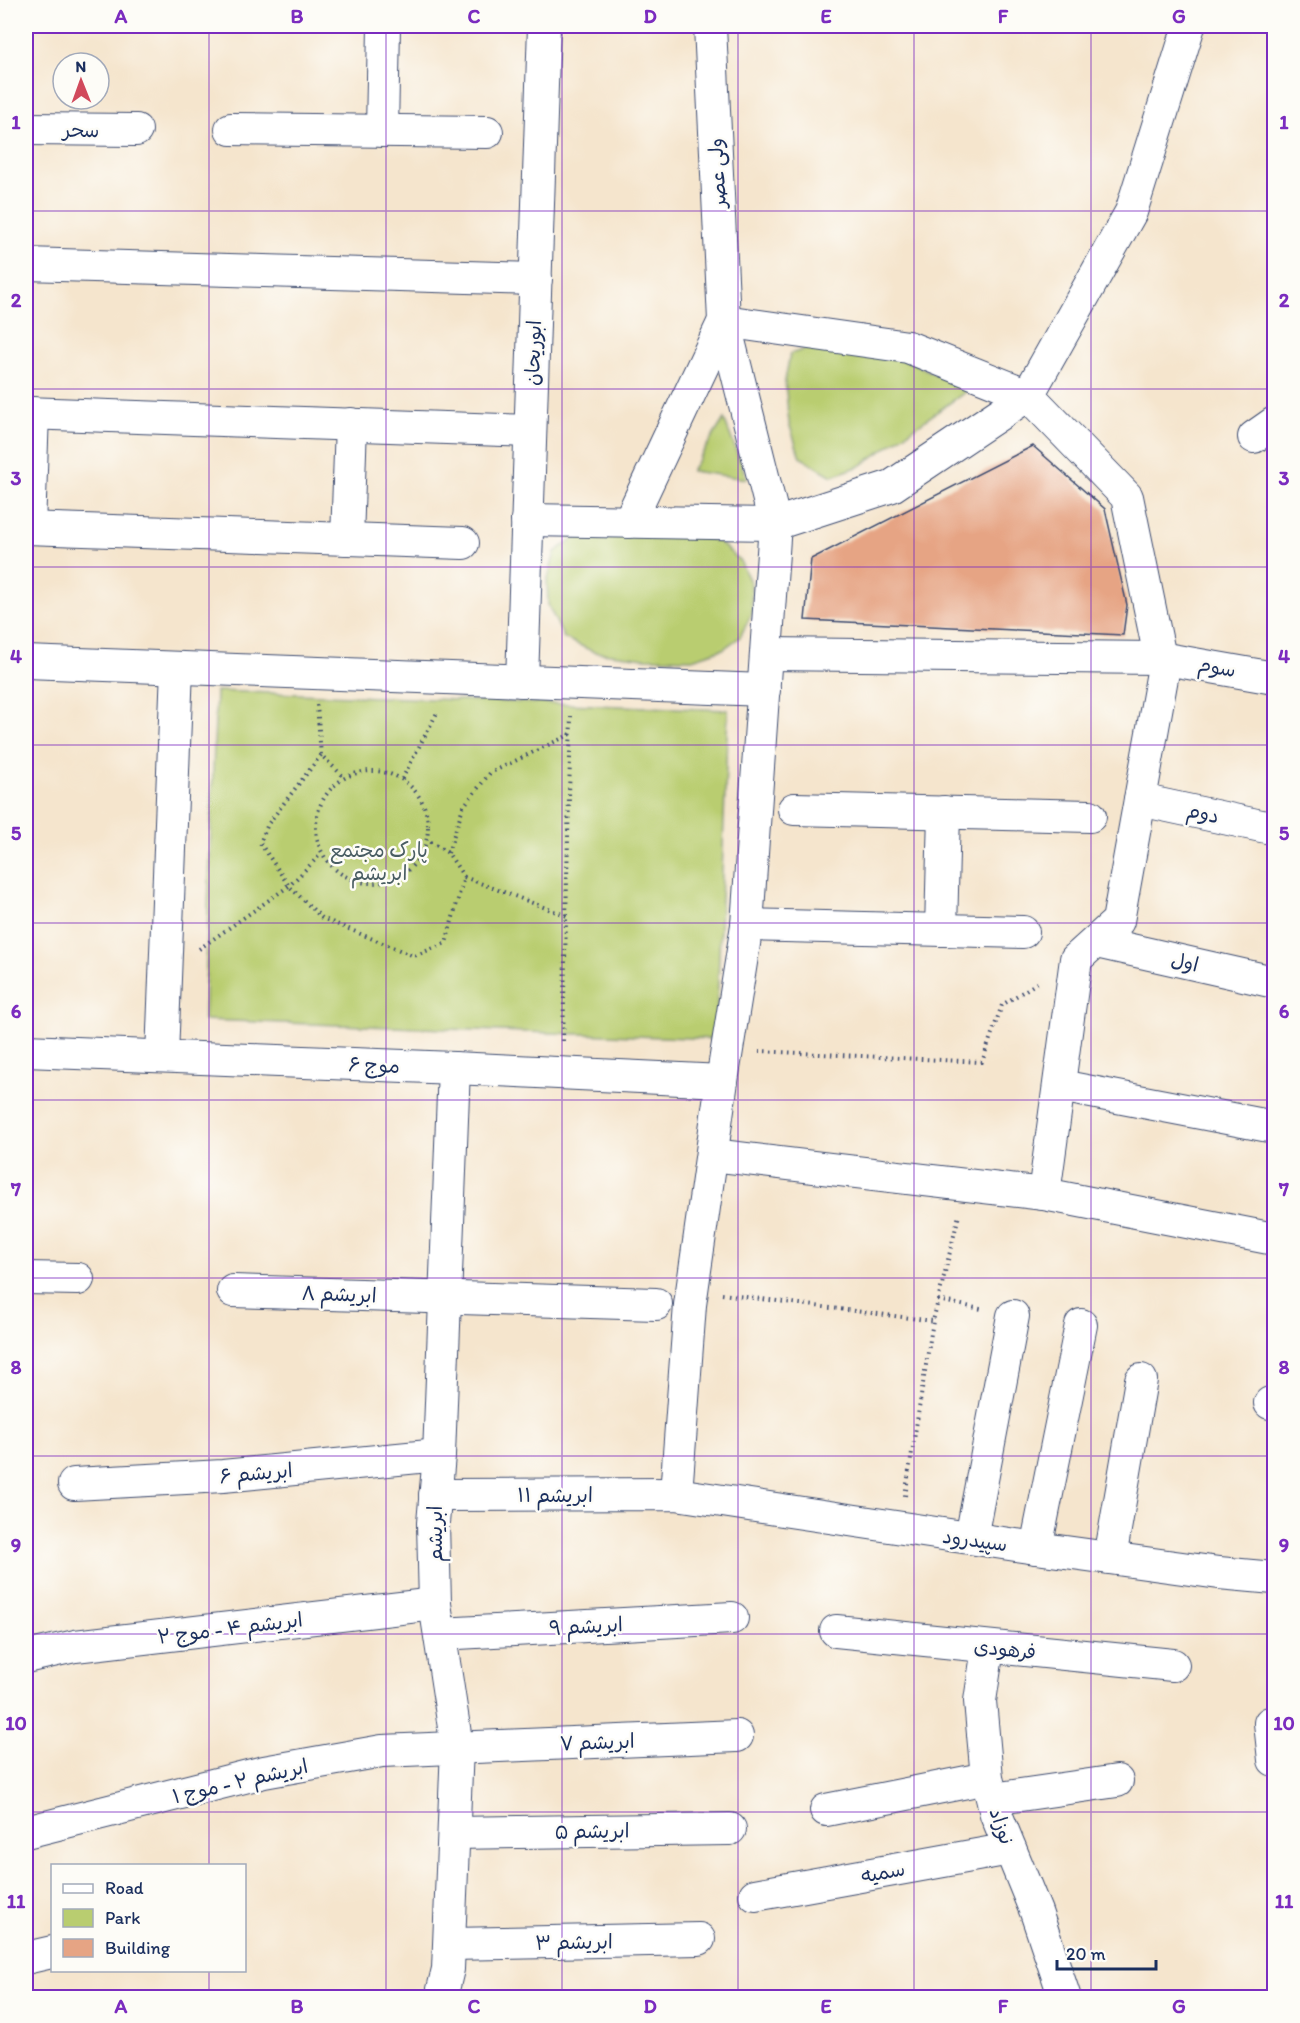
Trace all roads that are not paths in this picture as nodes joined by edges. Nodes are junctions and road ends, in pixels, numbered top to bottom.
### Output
1 (384, 26) edge
2 (544, 26) edge
3 (710, 26) edge
4 (1189, 26) edge
5 (26, 129) edge
6 (231, 129) dead end
7 (136, 130) dead end
8 (382, 131) junction
9 (487, 132) dead end
10 (26, 264) edge
11 (536, 279) junction
12 (724, 321) junction
13 (1028, 395) junction
14 (29, 413) edge
15 (351, 424) junction
16 (530, 431) junction
17 (527, 520) junction
18 (629, 522) junction
19 (775, 524) junction
20 (27, 528) edge
21 (347, 539) junction
22 (463, 543) dead end
23 (767, 654) junction
24 (1160, 658) junction
25 (26, 662) edge
26 (177, 668) junction
27 (1275, 678) edge
28 (522, 681) junction
29 (764, 690) junction
30 (1140, 800) junction
31 (794, 809) dead end
32 (944, 812) junction
33 (1090, 816) dead end
34 (1266, 827) dead end
35 (747, 925) junction
36 (941, 930) junction
37 (1023, 932) dead end
38 (1086, 950) junction
39 (1275, 982) edge
40 (26, 1051) edge
41 (162, 1056) junction
42 (454, 1068) junction
43 (722, 1082) junction
44 (1059, 1086) junction
45 (1275, 1127) edge
46 (712, 1155) junction
47 (1044, 1194) junction
48 (1275, 1239) edge
49 (26, 1278) edge
50 (78, 1280) dead end
51 (233, 1291) dead end
52 (445, 1297) junction
53 (656, 1304) dead end
54 (1013, 1316) dead end
55 (1081, 1325) dead end
56 (1141, 1380) dead end
57 (439, 1455) junction
58 (74, 1485) dead end
59 (676, 1494) junction
60 (435, 1495) junction
61 (971, 1538) junction
62 (1036, 1548) junction
63 (1110, 1558) junction
64 (1275, 1578) edge
65 (732, 1618) dead end
66 (438, 1619) junction
67 (836, 1631) dead end
68 (988, 1648) junction
69 (26, 1657) edge
70 (1173, 1665) dead end
71 (1270, 1723) dead end
72 (737, 1736) dead end
73 (457, 1747) junction
74 (1275, 1760) edge
75 (1117, 1781) dead end
76 (990, 1789) junction
77 (826, 1810) dead end
78 (730, 1829) dead end
79 (26, 1832) edge
80 (454, 1833) junction
81 (1010, 1849) junction
82 (755, 1895) dead end
83 (699, 1939) dead end
84 (450, 1944) junction
85 (51, 1952) edge
86 (26, 1958) edge
87 (441, 1998) edge
88 (1065, 1998) edge

1 - 8 street
2 - 11 street, ابوریحان
3 - 12 street, ولی عصر
4 - 13 street
5 - 7 street, سحر
6 - 8 street
8 - 9 street
10 - 11 street
11 - 16 street, ابوریحان
12 - 13 street
12 - 18 street
12 - 19 street, ولی عصر
13 - 19 street
13 - 24 street
14 - 15 street
14 - 20 street
15 - 16 street
15 - 21 street
16 - 17 street, ابوریحان
17 - 18 street
17 - 28 street, ابوریحان
18 - 19 street
19 - 23 street, ولی عصر
20 - 21 street
21 - 22 street
23 - 24 street, سوم
23 - 29 street, ولی عصر
24 - 27 street, سوم
24 - 30 street
25 - 26 street
26 - 28 street
26 - 41 street
28 - 29 street
29 - 35 street, ولی عصر
30 - 34 street, دوم
30 - 38 street
31 - 32 street
32 - 33 street
32 - 36 street
35 - 36 street
35 - 43 street, ولی عصر
36 - 37 street
38 - 39 street, اول
38 - 44 street
40 - 41 street, موج ۶
41 - 42 street, موج ۶
42 - 43 street, موج ۶
42 - 52 street, ابریشم
43 - 46 street, ولی عصر
44 - 45 street
44 - 47 street
46 - 47 street
46 - 59 street, ولی عصر
47 - 48 street
49 - 50 street
51 - 52 street, ابریشم ۸
52 - 53 street, ابریشم ۸
52 - 57 street, ابریشم
54 - 61 street
55 - 62 street
56 - 63 street
57 - 58 street, ابریشم ۶
57 - 60 street, ابریشم
59 - 60 street, ابریشم ۱۱
59 - 61 street, سپیدرود
60 - 66 street, ابریشم
61 - 62 street, سپیدرود
62 - 63 street, سپیدرود
63 - 64 street, سپیدرود
65 - 66 street, ابریشم ۹
66 - 69 street, ابریشم ۴ - موج ۲
66 - 73 street, ابریشم
67 - 68 street, فرهودی
68 - 70 street, فرهودی
68 - 76 street, نوزاد
71 - 74 street
72 - 73 street, ابریشم ۷
73 - 79 street, ابریشم ۲ - موج ۱
73 - 80 street, ابریشم
75 - 76 street
76 - 77 street
76 - 81 street, نوزاد
78 - 80 street, ابریشم ۵
80 - 84 street, ابریشم
81 - 82 street, سمیه
81 - 88 street, نوزاد
83 - 84 street, ابریشم ۳
84 - 87 street, ابریشم
85 - 86 street

